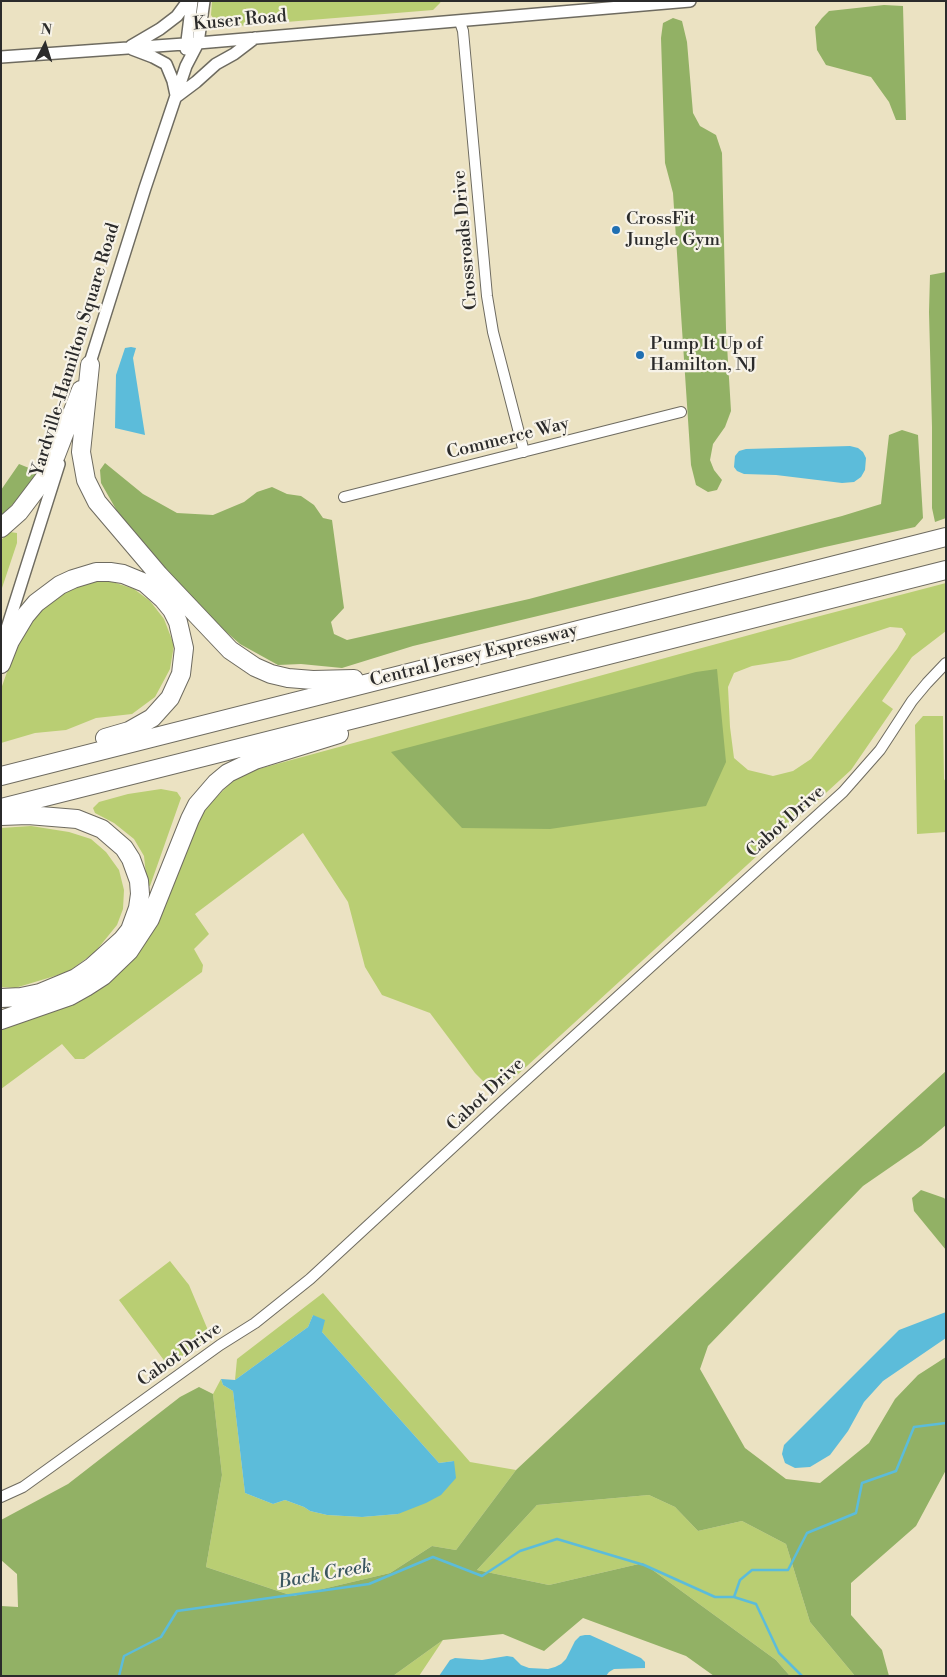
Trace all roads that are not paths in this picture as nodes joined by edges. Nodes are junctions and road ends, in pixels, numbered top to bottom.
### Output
1 (190, 1) edge
2 (204, 1) edge
3 (690, 1) edge
4 (460, 22) junction
5 (255, 38) junction
6 (198, 43) junction
7 (186, 44) junction
8 (128, 48) junction
9 (1, 56) edge
10 (186, 66) junction
11 (176, 97) junction
12 (89, 368) junction
13 (680, 412) dead end
14 (524, 452) junction
15 (344, 497) dead end
16 (1, 528) edge
17 (946, 537) edge
18 (946, 570) edge
19 (545, 638) junction
20 (1, 645) edge
21 (946, 663) edge
22 (1, 664) edge
23 (552, 669) junction
24 (1, 775) edge
25 (1, 808) edge
26 (1, 816) edge
27 (1, 998) edge
28 (1, 1020) edge
29 (1, 1497) edge

1 - 7 street, Yardville-Hamilton Square Road
1 - 8 street
2 - 6 street, Yardville-Hamilton Square Road
3 - 4 street, Kuser Road
4 - 5 street, Kuser Road
4 - 14 street, Crossroads Drive
5 - 6 street, Kuser Road
5 - 11 street
6 - 7 street, Kuser Road
6 - 10 street, Yardville-Hamilton Square Road
7 - 8 street, Kuser Road
7 - 10 street, Yardville-Hamilton Square Road
8 - 9 street, Kuser Road
8 - 11 street
10 - 11 street, Yardville-Hamilton Square Road
11 - 12 street, Yardville-Hamilton Square Road
12 - 16 highway
12 - 19 highway
12 - 20 street, Yardville-Hamilton Square Road
13 - 14 street, Commerce Way
14 - 15 street, Commerce Way
17 - 19 highway, Central Jersey Expressway
18 - 23 highway, Central Jersey Expressway
19 - 24 highway, Central Jersey Expressway
21 - 29 street, Cabot Drive
22 - 24 highway
23 - 25 highway, Central Jersey Expressway
23 - 28 highway
26 - 27 highway

